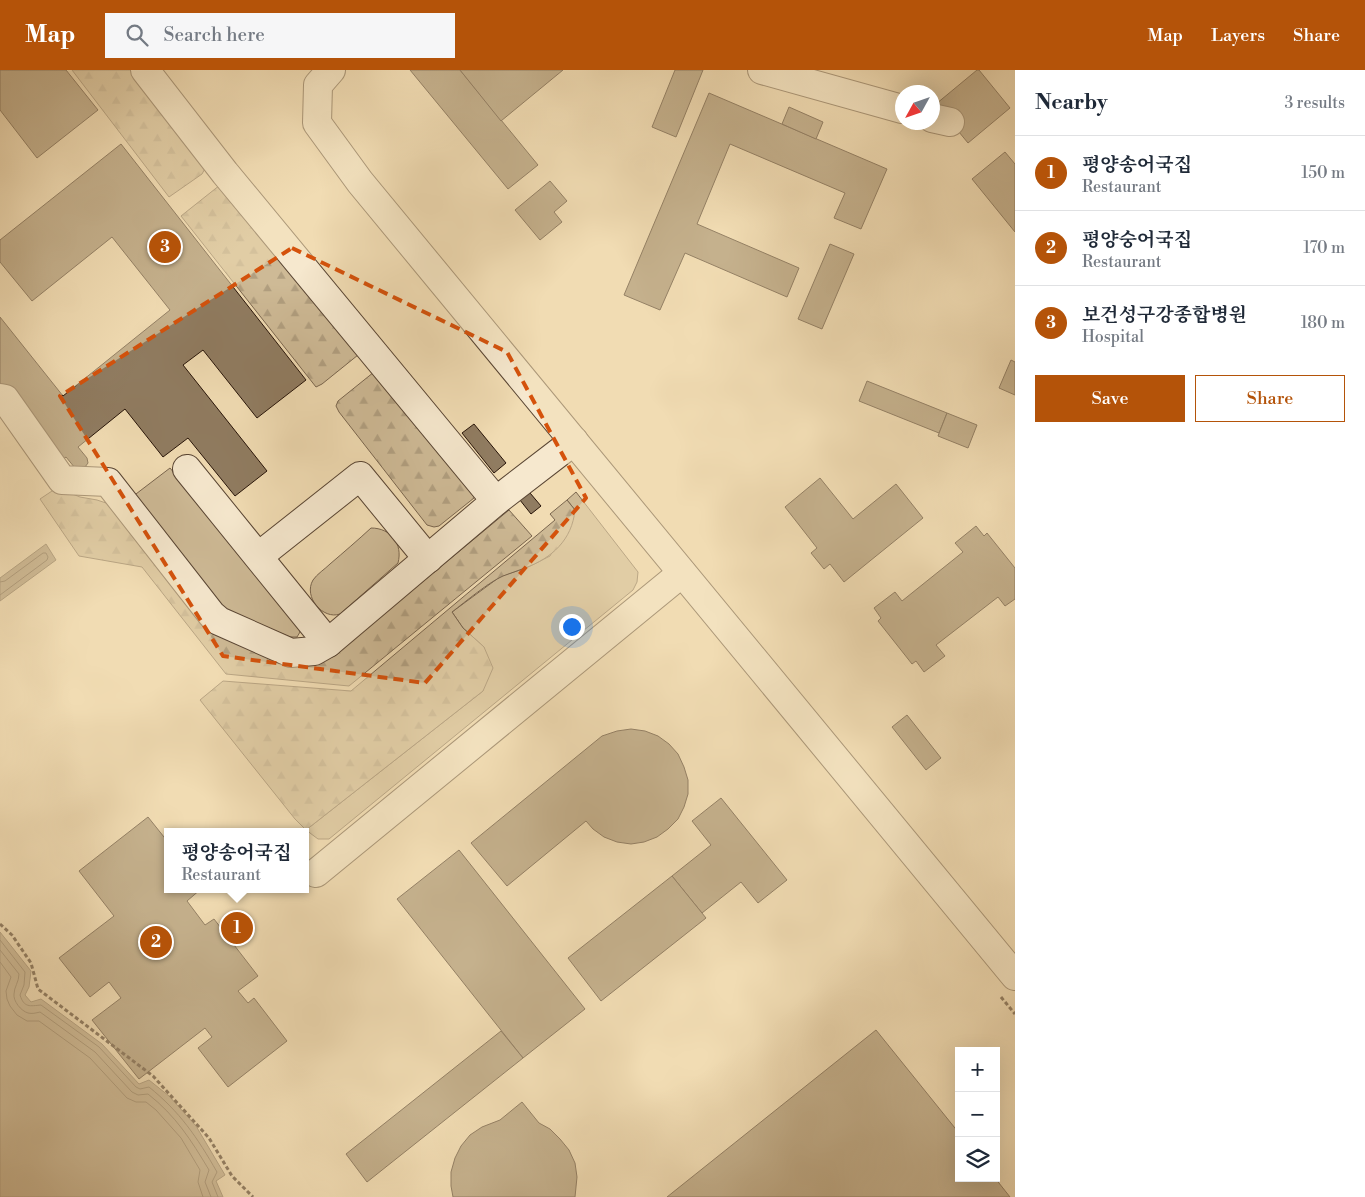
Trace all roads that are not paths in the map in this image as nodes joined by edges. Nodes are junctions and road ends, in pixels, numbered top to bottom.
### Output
1 (145, 70) edge
2 (762, 70) edge
3 (317, 75) edge
4 (895, 107) edge
5 (0, 398) edge
6 (574, 441) junction
7 (187, 469) dead end
8 (496, 501) junction
9 (259, 556) junction
10 (428, 559) junction
11 (682, 573) junction
12 (328, 643) junction
13 (316, 874) dead end
14 (1015, 976) edge

1 - 8 street
2 - 4 street
3 - 6 street
5 - 12 street
6 - 8 street
6 - 11 street
7 - 9 street
8 - 10 street
9 - 10 street
9 - 12 street
10 - 12 street
11 - 13 street
11 - 14 street

